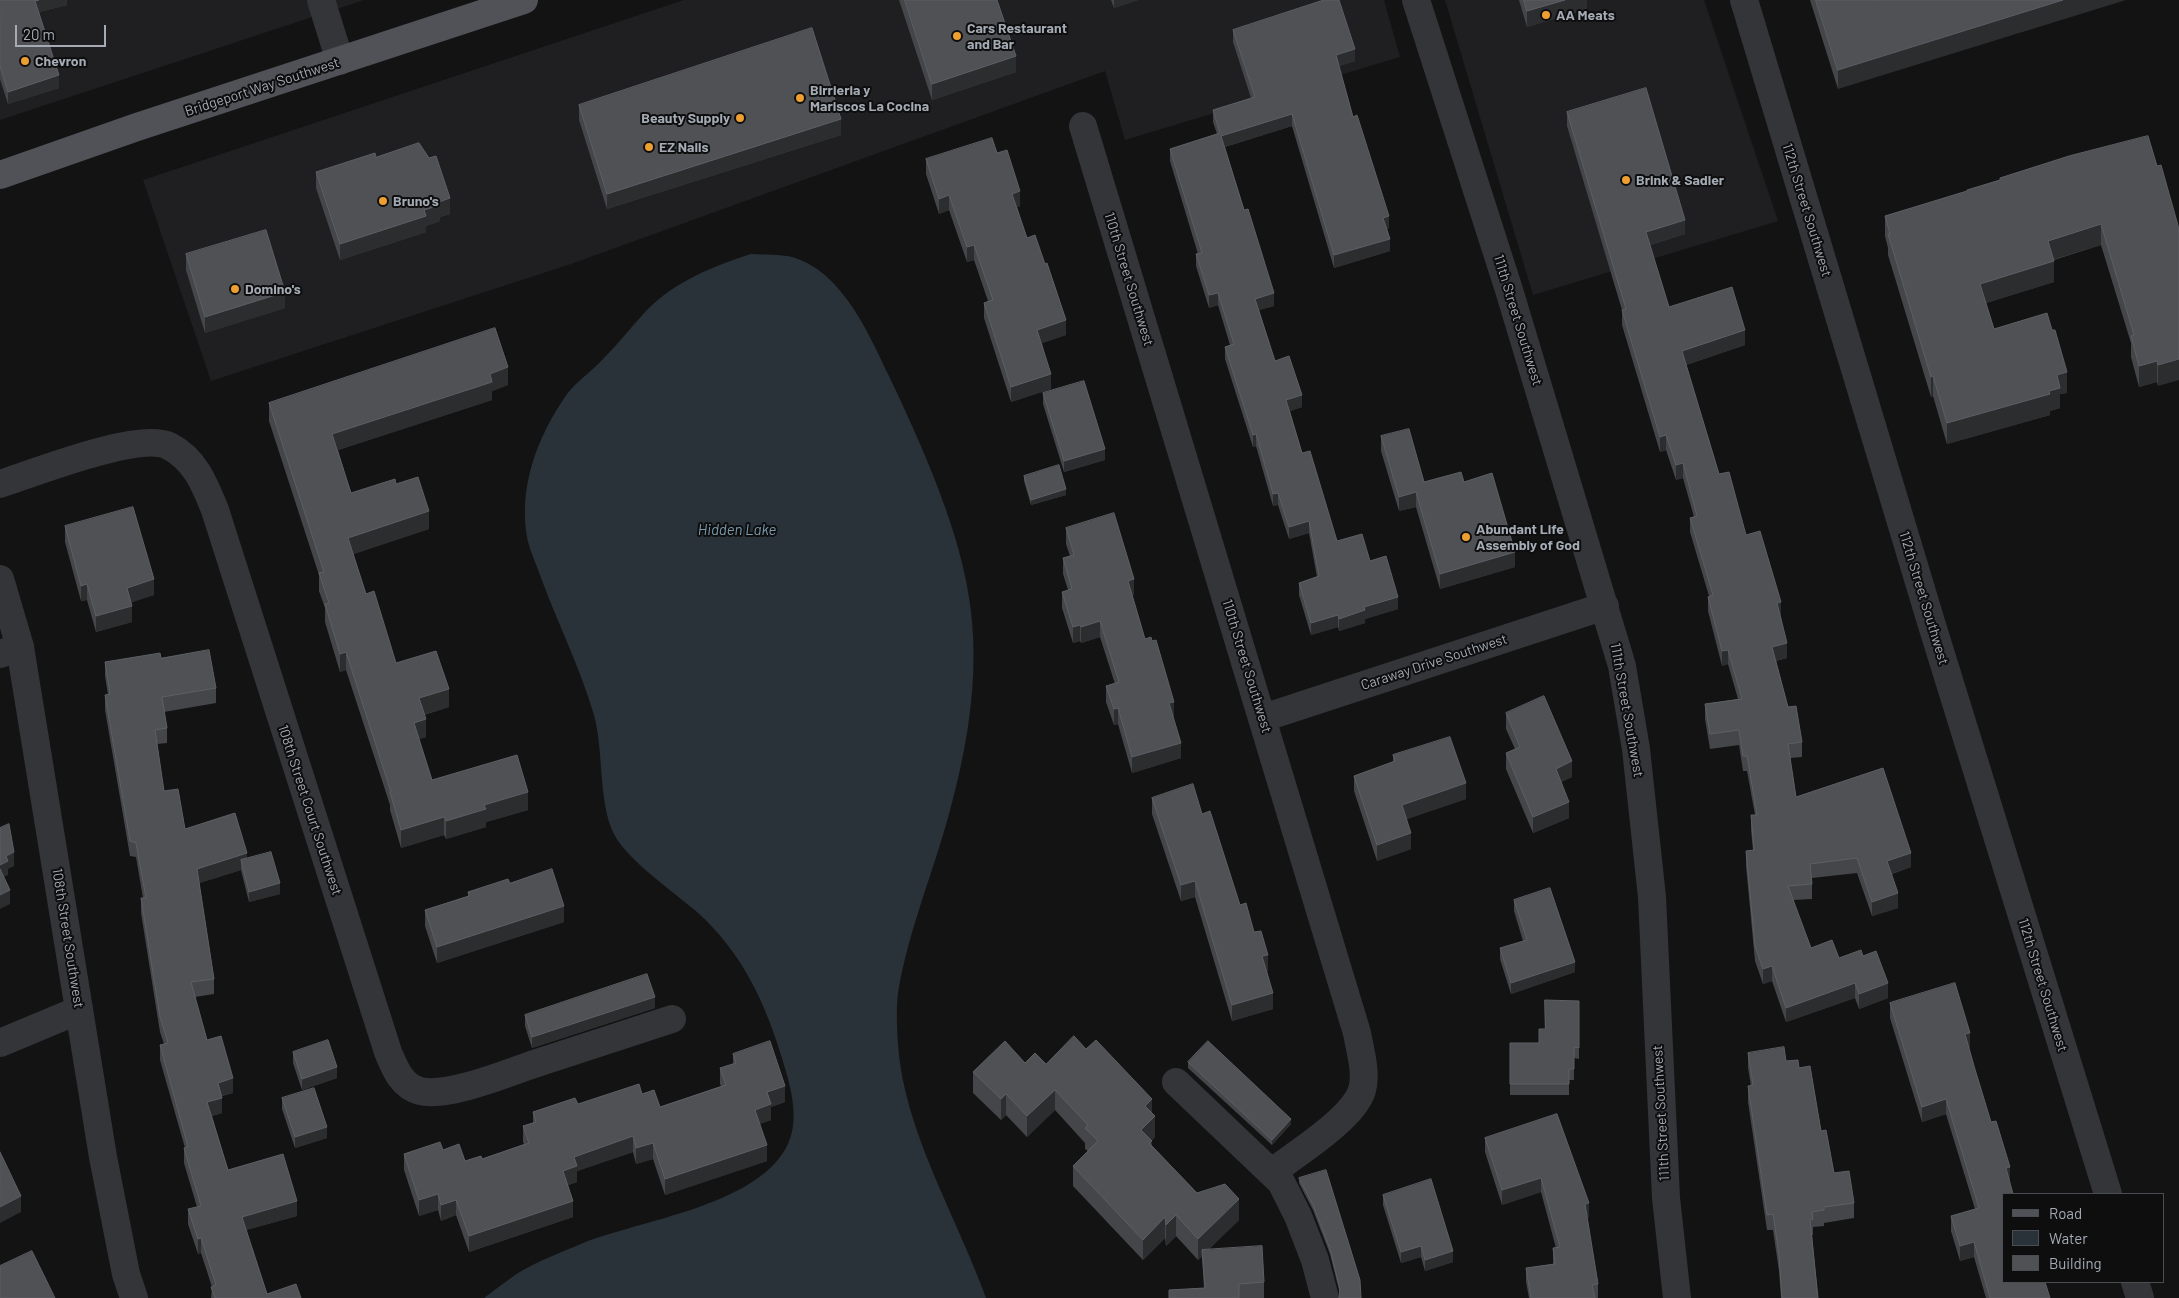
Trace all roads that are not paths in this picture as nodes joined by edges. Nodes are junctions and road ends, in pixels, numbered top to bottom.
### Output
1 (321, 0) edge
2 (524, 0) edge
3 (1416, 0) edge
4 (1744, 0) edge
5 (340, 60) junction
6 (1083, 126) dead end
7 (0, 175) edge
8 (0, 484) edge
9 (0, 578) edge
10 (1605, 606) junction
11 (10, 651) edge
12 (1263, 718) junction
13 (79, 1010) junction
14 (672, 1019) dead end
15 (0, 1043) edge
16 (1176, 1082) dead end
17 (1272, 1172) junction
18 (2108, 1193) edge
19 (2135, 1283) edge
20 (134, 1298) edge
21 (1325, 1298) edge
22 (1676, 1298) edge
23 (2140, 1298) edge

1 - 5 street
2 - 5 main road, Bridgeport Way Southwest
3 - 10 street, 111th Street Southwest
4 - 18 street, 112th Street Southwest
5 - 7 main road, Bridgeport Way Southwest
6 - 12 street, 110th Street Southwest
8 - 14 street, 108th Street Court Southwest
9 - 11 street, 108th Street Southwest
10 - 12 street, Caraway Drive Southwest
10 - 22 street, 111th Street Southwest
11 - 13 street, 108th Street Southwest
12 - 17 street, 110th Street Southwest
13 - 15 street
13 - 20 street, 108th Street Southwest
16 - 17 street
17 - 21 street
19 - 23 street

